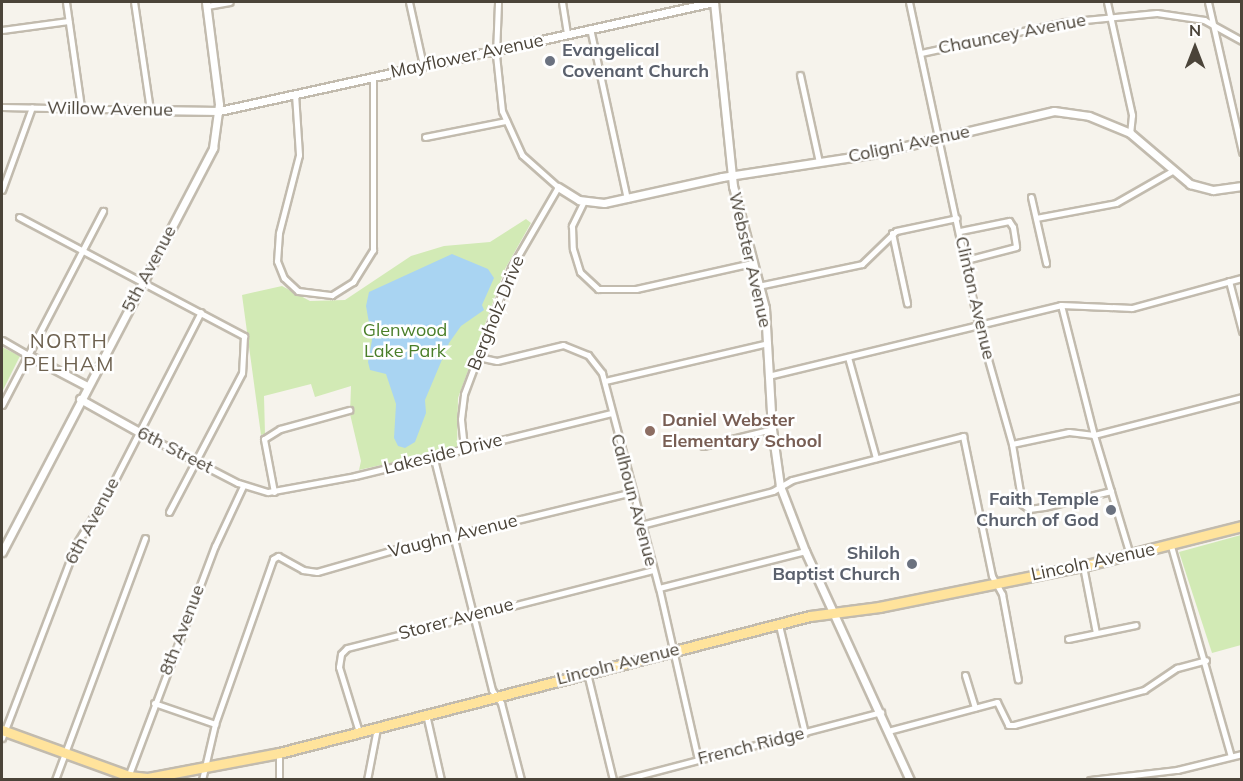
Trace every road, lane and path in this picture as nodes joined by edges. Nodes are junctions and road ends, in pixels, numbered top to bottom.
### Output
1 (66, 2) edge
2 (134, 2) edge
3 (230, 2) edge
4 (409, 2) edge
5 (498, 2) edge
6 (562, 2) edge
7 (714, 2) edge
8 (909, 2) edge
9 (1107, 2) edge
10 (1208, 2) edge
11 (207, 4) edge
12 (1111, 16) junction
13 (68, 21) junction
14 (1212, 24) junction
15 (590, 28) junction
16 (2, 30) edge
17 (567, 34) junction
18 (1242, 41) edge
19 (496, 50) junction
20 (921, 53) junction
21 (423, 65) junction
22 (800, 75) dead end
23 (373, 77) junction
24 (295, 94) junction
25 (2, 107) edge
26 (32, 107) junction
27 (81, 108) junction
28 (150, 110) junction
29 (219, 111) junction
30 (506, 121) junction
31 (1130, 133) junction
32 (425, 137) dead end
33 (939, 139) junction
34 (1242, 152) edge
35 (819, 162) junction
36 (1172, 171) junction
37 (731, 176) junction
38 (1242, 186) edge
39 (558, 187) junction
40 (2, 190) edge
41 (1031, 197) dead end
42 (627, 199) junction
43 (584, 201) junction
44 (103, 211) dead end
45 (18, 217) dead end
46 (957, 218) junction
47 (1036, 218) junction
48 (960, 231) junction
49 (892, 233) junction
50 (81, 250) junction
51 (966, 260) junction
52 (752, 263) junction
53 (1046, 263) dead end
54 (1242, 278) edge
55 (1229, 281) junction
56 (142, 282) junction
57 (758, 286) junction
58 (907, 303) dead end
59 (1061, 305) junction
60 (201, 312) junction
61 (978, 324) junction
62 (1242, 331) edge
63 (2, 340) edge
64 (768, 343) junction
65 (28, 355) junction
66 (478, 357) junction
67 (848, 357) junction
68 (768, 376) junction
69 (605, 381) junction
70 (87, 386) junction
71 (1242, 397) edge
72 (80, 399) junction
73 (2, 405) edge
74 (349, 410) dead end
75 (611, 413) junction
76 (772, 429) junction
77 (139, 432) junction
78 (1094, 435) junction
79 (1012, 444) junction
80 (703, 446) dead end
81 (464, 448) junction
82 (433, 455) junction
83 (876, 458) junction
84 (197, 462) junction
85 (243, 486) junction
86 (780, 486) junction
87 (1111, 491) junction
88 (273, 492) junction
89 (632, 492) junction
90 (169, 512) dead end
91 (641, 525) junction
92 (1242, 526) edge
93 (453, 535) junction
94 (145, 538) dead end
95 (1171, 546) junction
96 (805, 550) junction
97 (2, 552) edge
98 (1130, 555) junction
99 (1083, 566) junction
100 (652, 570) junction
101 (997, 583) junction
102 (658, 588) junction
103 (836, 615) junction
104 (475, 616) junction
105 (778, 625) junction
106 (1136, 625) dead end
107 (1096, 633) junction
108 (1068, 639) dead end
109 (673, 650) junction
110 (1206, 660) junction
111 (587, 673) junction
112 (965, 675) dead end
113 (1018, 680) dead end
114 (496, 696) junction
115 (154, 703) junction
116 (975, 707) junction
117 (881, 712) junction
118 (426, 714) junction
119 (215, 724) junction
120 (377, 727) junction
121 (888, 731) junction
122 (358, 732) junction
123 (2, 733) edge
124 (805, 733) junction
125 (66, 753) junction
126 (279, 753) junction
127 (1242, 754) edge
128 (1231, 756) junction
129 (698, 760) junction
130 (205, 765) junction
131 (1152, 772) junction
132 (128, 778) edge
133 (56, 780) edge
134 (202, 780) edge
135 (279, 780) edge
136 (367, 780) edge
137 (441, 780) edge
138 (521, 780) edge
139 (613, 780) edge
140 (622, 780) edge
141 (910, 780) edge
142 (1090, 780) edge
143 (1146, 780) edge

1 - 13 street
2 - 28 street
3 - 11 street
4 - 21 street
5 - 19 street
6 - 17 street
7 - 15 street, Mayflower Avenue
7 - 37 street, Webster Avenue
8 - 20 street, Clinton Avenue
9 - 12 street
10 - 14 street
11 - 29 street, 5th Avenue
12 - 14 street, Chauncey Avenue
12 - 20 street, Chauncey Avenue
12 - 31 street
13 - 16 street
13 - 27 street
14 - 18 street, Chauncey Avenue
14 - 34 street
15 - 17 street, Mayflower Avenue
15 - 42 street
17 - 19 street, Mayflower Avenue
19 - 21 street, Mayflower Avenue
19 - 30 street
20 - 33 street, Clinton Avenue
21 - 23 street, Mayflower Avenue
22 - 35 street
23 - 24 street, Mayflower Avenue
23 - 24 street
24 - 29 street, Mayflower Avenue
25 - 26 street, Willow Avenue
26 - 27 street, Willow Avenue
26 - 40 street
27 - 28 street, Willow Avenue
28 - 29 street, Willow Avenue
29 - 56 street, 5th Avenue
30 - 32 street
30 - 39 street
31 - 33 street, Coligni Avenue
31 - 36 street, Coligni Avenue
33 - 35 street, Coligni Avenue
33 - 46 street, Clinton Avenue
35 - 37 street, Coligni Avenue
36 - 38 street, Coligni Avenue
36 - 47 street
37 - 42 street, Coligni Avenue
37 - 52 street, Webster Avenue
39 - 43 street
39 - 66 street, Bergholz Drive
41 - 47 street
42 - 43 street, Coligni Avenue
43 - 52 street
44 - 50 street
45 - 50 street
46 - 48 street, Clinton Avenue
46 - 49 street
47 - 53 street
48 - 51 street, Clinton Avenue
48 - 51 street
49 - 57 street
49 - 58 street
50 - 56 street
50 - 65 street
51 - 61 street, Clinton Avenue
52 - 57 street, Webster Avenue
54 - 55 street
55 - 59 street
55 - 62 street
56 - 60 street
56 - 70 street, 5th Avenue
57 - 64 street, Webster Avenue
59 - 61 street
59 - 78 street
60 - 77 street, 6th Avenue
60 - 84 street
61 - 67 street
61 - 79 street, Clinton Avenue
63 - 65 street
64 - 68 street, Webster Avenue
64 - 69 street
65 - 70 street
65 - 73 street
66 - 69 street, Calhoun Avenue
66 - 81 street, Bergholz Drive
67 - 68 street
67 - 83 street
68 - 76 street, Webster Avenue
69 - 75 street, Calhoun Avenue
70 - 72 street, 5th Avenue
71 - 78 street
72 - 77 street, 6th Street
72 - 97 street, 5th Avenue
74 - 88 street
75 - 81 street, Lakeside Drive
75 - 89 street, Calhoun Avenue
76 - 80 street
76 - 86 street, Webster Avenue
77 - 84 street, 6th Street
77 - 123 street, 6th Avenue
78 - 79 street
78 - 87 street
79 - 87 street, Clinton Avenue
81 - 82 street, Lakeside Drive
82 - 88 street, Lakeside Drive
82 - 93 street
83 - 86 street
83 - 101 street
84 - 85 street, 6th Street
84 - 90 street
85 - 88 street, 6th Street
85 - 115 street, 8th Avenue
86 - 91 street
86 - 96 street, Webster Avenue
87 - 98 street
89 - 91 street, Calhoun Avenue
89 - 93 street, Vaughn Avenue
91 - 100 street, Calhoun Avenue
92 - 95 main road, Lincoln Avenue
93 - 104 street
93 - 119 street, Vaughn Avenue
94 - 125 street
95 - 98 main road, Lincoln Avenue
95 - 110 street
96 - 102 street
96 - 103 street, Webster Avenue
98 - 99 main road, Lincoln Avenue
99 - 101 main road, Lincoln Avenue
99 - 107 street
100 - 102 street, Calhoun Avenue
100 - 104 street, Storer Avenue
101 - 103 main road, Lincoln Avenue
101 - 113 street
102 - 109 street, Calhoun Avenue
103 - 105 main road, Lincoln Avenue
103 - 117 street, Webster Avenue
104 - 114 street
104 - 122 street, Storer Avenue
105 - 109 main road, Lincoln Avenue
105 - 124 street
106 - 107 street
107 - 108 street
109 - 111 main road, Lincoln Avenue
109 - 129 street, Calhoun Avenue
110 - 116 street
110 - 128 street
111 - 114 main road, Lincoln Avenue
111 - 139 street
112 - 116 street
114 - 118 main road, Lincoln Avenue
114 - 138 street
115 - 119 street
115 - 132 street, 8th Avenue
116 - 121 street
117 - 121 street, Webster Avenue
117 - 124 street, French Ridge
118 - 120 main road, Lincoln Avenue
118 - 137 street
119 - 130 street
120 - 122 main road, Lincoln Avenue
120 - 136 street
121 - 141 street, Webster Avenue
122 - 126 main road, Lincoln Avenue
123 - 125 main road, Lincoln Avenue
124 - 129 street, French Ridge
125 - 132 main road, Lincoln Avenue
125 - 133 street
126 - 130 main road, Lincoln Avenue
126 - 135 street
127 - 128 street
128 - 131 street
129 - 140 street, French Ridge
130 - 132 main road, Lincoln Avenue
130 - 134 street
131 - 142 street
131 - 143 street

